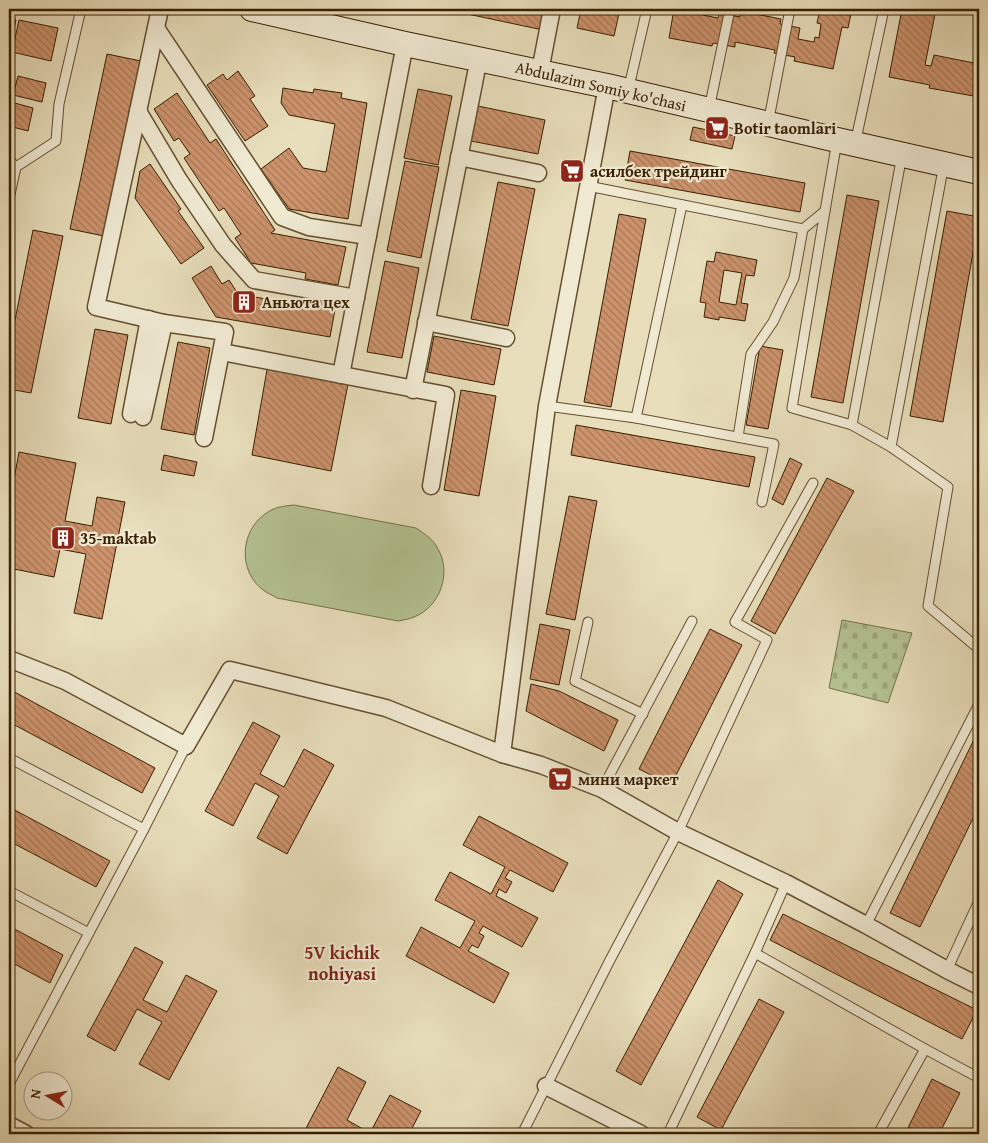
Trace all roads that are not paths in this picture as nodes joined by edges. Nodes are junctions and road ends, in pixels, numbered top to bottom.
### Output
1 (81, 9) edge
2 (160, 9) edge
3 (252, 9) edge
4 (552, 9) edge
5 (647, 9) edge
6 (730, 9) edge
7 (790, 9) edge
8 (884, 9) edge
9 (156, 28) junction
10 (405, 44) junction
11 (479, 58) junction
12 (540, 71) junction
13 (618, 89) junction
14 (709, 110) junction
15 (138, 112) junction
16 (768, 124) junction
17 (846, 142) junction
18 (902, 154) junction
19 (459, 157) junction
20 (9, 160) edge
21 (944, 164) junction
22 (16, 168) junction
23 (979, 172) edge
24 (538, 173) dead end
25 (588, 186) junction
26 (9, 199) edge
27 (682, 205) junction
28 (825, 211) junction
29 (802, 229) junction
30 (368, 236) junction
31 (356, 298) junction
32 (156, 321) junction
33 (426, 322) junction
34 (506, 338) dead end
35 (222, 352) junction
36 (341, 375) junction
37 (413, 390) junction
38 (547, 406) junction
39 (137, 415) dead end
40 (636, 418) junction
41 (852, 425) junction
42 (738, 437) junction
43 (204, 438) dead end
44 (891, 447) junction
45 (813, 483) dead end
46 (431, 486) dead end
47 (762, 502) dead end
48 (692, 621) dead end
49 (588, 622) dead end
50 (979, 649) edge
51 (9, 659) edge
52 (979, 707) edge
53 (643, 714) junction
54 (186, 746) junction
55 (502, 754) junction
56 (9, 758) edge
57 (602, 789) junction
58 (144, 829) junction
59 (678, 832) junction
60 (786, 883) junction
61 (9, 891) edge
62 (979, 900) edge
63 (866, 924) junction
64 (89, 933) junction
65 (755, 953) junction
66 (947, 970) junction
67 (979, 986) edge
68 (925, 1049) junction
69 (979, 1078) edge
70 (9, 1084) edge
71 (546, 1086) junction
72 (9, 1125) edge
73 (26, 1134) edge
74 (522, 1134) edge
75 (641, 1134) edge
76 (668, 1134) edge
77 (878, 1134) edge

1 - 22 lane
2 - 9 street
3 - 10 street, Abdulazim Somiy ko'chasi
4 - 12 street
5 - 13 lane
6 - 14 lane
7 - 16 lane
8 - 17 lane
9 - 15 street
9 - 30 street
10 - 11 street, Abdulazim Somiy ko'chasi
10 - 30 street
11 - 12 street, Abdulazim Somiy ko'chasi
11 - 19 street
12 - 13 street, Abdulazim Somiy ko'chasi
13 - 14 street, Abdulazim Somiy ko'chasi
13 - 25 street
14 - 16 street, Abdulazim Somiy ko'chasi
15 - 31 street
15 - 32 street
16 - 17 street, Abdulazim Somiy ko'chasi
17 - 18 street, Abdulazim Somiy ko'chasi
17 - 28 lane
18 - 21 street, Abdulazim Somiy ko'chasi
18 - 41 lane
19 - 24 street
19 - 33 street
20 - 22 lane
21 - 23 street, Abdulazim Somiy ko'chasi
21 - 44 lane
22 - 26 lane
25 - 27 lane
25 - 38 street
27 - 29 lane
27 - 40 lane
28 - 29 lane
28 - 41 lane
29 - 42 lane
30 - 31 street
31 - 36 street
32 - 35 street
32 - 39 street
33 - 34 street
33 - 37 street
35 - 36 street
35 - 43 street
36 - 37 street
37 - 46 street
38 - 40 lane
38 - 55 street
40 - 42 lane
41 - 44 lane
42 - 47 lane
44 - 50 lane
45 - 59 lane
48 - 53 lane
49 - 53 lane
51 - 54 street
52 - 63 lane
53 - 57 lane
54 - 55 street
54 - 58 lane
55 - 57 street
56 - 58 lane
57 - 59 street
58 - 64 lane
59 - 60 street
59 - 71 lane
60 - 63 street
60 - 65 lane
61 - 64 lane
62 - 66 lane
63 - 66 street
64 - 70 lane
65 - 68 lane
65 - 76 lane
66 - 67 street
68 - 69 lane
68 - 77 lane
71 - 74 lane
71 - 75 street
72 - 73 street

